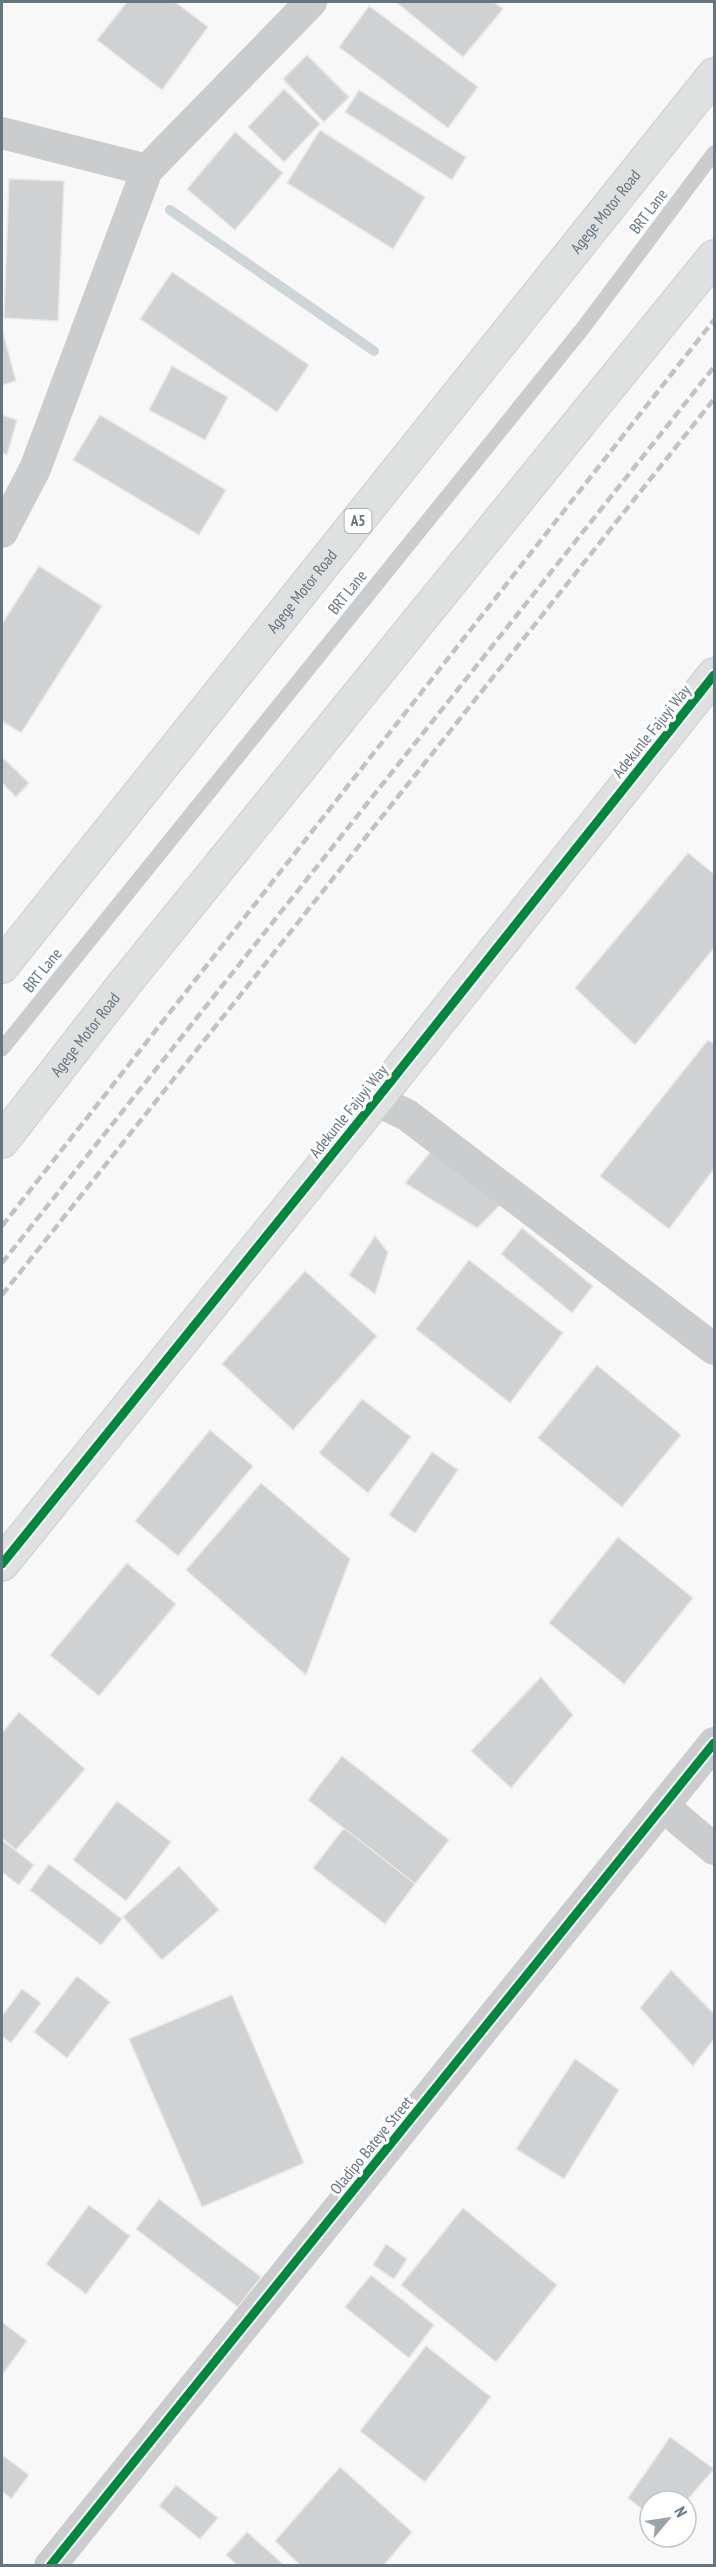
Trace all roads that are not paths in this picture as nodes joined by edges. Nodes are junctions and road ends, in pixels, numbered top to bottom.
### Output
1 (311, 2) edge
2 (714, 75) edge
3 (2, 133) edge
4 (714, 153) edge
5 (147, 170) junction
6 (714, 257) edge
7 (2, 532) edge
8 (714, 675) edge
9 (2, 966) edge
10 (2, 1049) edge
11 (376, 1100) junction
12 (2, 1141) edge
13 (714, 1349) edge
14 (2, 1564) edge
15 (714, 1743) edge
16 (663, 1806) junction
17 (714, 1849) edge
18 (50, 2565) edge

1 - 5 street
2 - 9 main road, Agege Motor Road / A5
3 - 5 street
4 - 10 lane, BRT Lane
5 - 7 street
6 - 12 main road, Agege Motor Road
8 - 11 main road, Adekunle Fajuyi Way
11 - 13 street
11 - 14 main road, Adekunle Fajuyi Way
15 - 16 street, Oladipo Bateye Street
16 - 17 street
16 - 18 street, Oladipo Bateye Street

